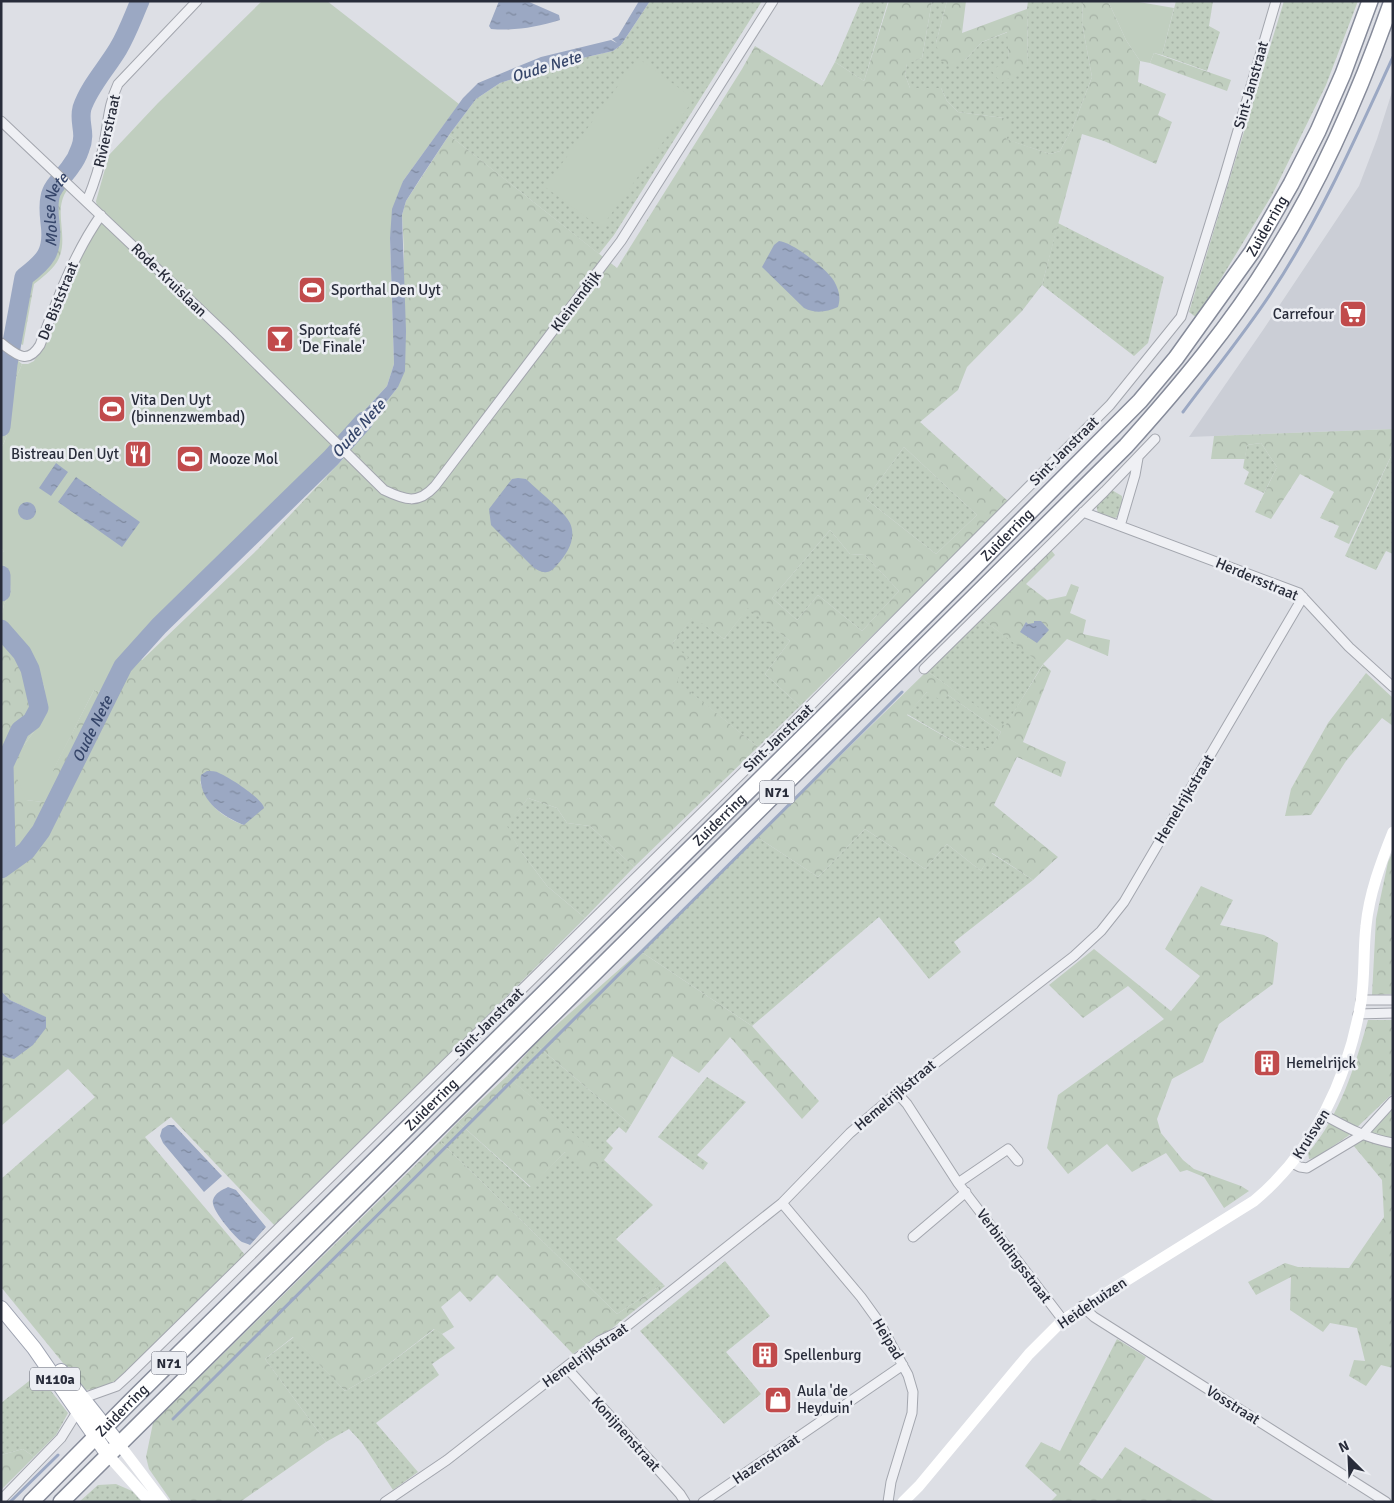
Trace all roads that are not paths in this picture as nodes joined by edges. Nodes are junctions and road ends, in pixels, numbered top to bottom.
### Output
1 (197, 1) edge
2 (773, 1) edge
3 (1276, 1) edge
4 (1370, 1) edge
5 (1392, 1) edge
6 (1, 121) edge
7 (87, 201) junction
8 (101, 215) junction
9 (3, 344) edge
10 (1155, 439) dead end
11 (334, 442) joint
12 (1138, 458) junction
13 (1083, 512) junction
14 (1120, 526) junction
15 (1303, 597) junction
16 (924, 669) dead end
17 (1393, 687) edge
18 (1393, 832) edge
19 (1361, 1000) junction
20 (1393, 1000) edge
21 (1393, 1013) edge
22 (1358, 1014) junction
23 (897, 1093) junction
24 (1393, 1101) edge
25 (1324, 1116) junction
26 (1362, 1135) junction
27 (1393, 1143) edge
28 (1018, 1161) dead end
29 (1292, 1163) junction
30 (958, 1183) junction
31 (966, 1192) junction
32 (782, 1203) junction
33 (913, 1237) dead end
34 (1082, 1306) junction
35 (1, 1308) edge
36 (1063, 1320) junction
37 (903, 1365) junction
38 (566, 1367) junction
39 (81, 1405) junction
40 (100, 1431) junction
41 (114, 1449) junction
42 (1, 1500) edge
43 (906, 1501) edge
44 (31, 1502) edge
45 (61, 1502) edge
46 (150, 1502) edge
47 (163, 1502) edge
48 (385, 1502) edge
49 (685, 1502) edge
50 (703, 1502) edge
51 (888, 1502) edge
52 (1386, 1502) edge

1 - 7 street, Rivierstraat
2 - 11 street, Kleinendijk
3 - 39 street, Sint-Janstraat
4 - 40 highway, Zuiderring / N71
5 - 41 highway, Zuiderring / N71
6 - 7 street, Rode-Kruislaan
7 - 8 street, Rode-Kruislaan
8 - 9 street, De Biststraat
8 - 11 street, Rode-Kruislaan
10 - 12 street
12 - 13 street
12 - 14 street
13 - 14 street, Herdersstraat
13 - 16 street
14 - 15 street, Herdersstraat
15 - 17 street, Herdersstraat
15 - 23 street, Hemelrijkstraat
18 - 19 street, Kruisven
19 - 20 street
19 - 22 street, Kruisven
21 - 22 street
22 - 25 street, Kruisven
23 - 30 street, Verbindingsstraat
23 - 32 street, Hemelrijkstraat
24 - 26 street, Kruisven
25 - 26 street
25 - 29 street, Kruisven
26 - 27 street
26 - 29 street, Kruisven
28 - 30 street
29 - 34 street, Heidehuizen
30 - 31 street, Verbindingsstraat
31 - 33 street
31 - 36 street, Verbindingsstraat
32 - 37 street, Heipad
32 - 38 street, Hemelrijkstraat
34 - 36 street, Heidehuizen
34 - 52 street, Vosstraat
35 - 39 main road, N110a
36 - 43 street, Heidehuizen
37 - 50 street, Hazenstraat
37 - 51 street, Heipad
38 - 48 street, Hemelrijkstraat
38 - 49 street, Konijnenstraat
39 - 40 main road, N110a
39 - 42 street
40 - 41 main road, N110a
40 - 44 highway, Zuiderring / N71
41 - 45 highway, Zuiderring / N71
41 - 46 street
41 - 47 street

